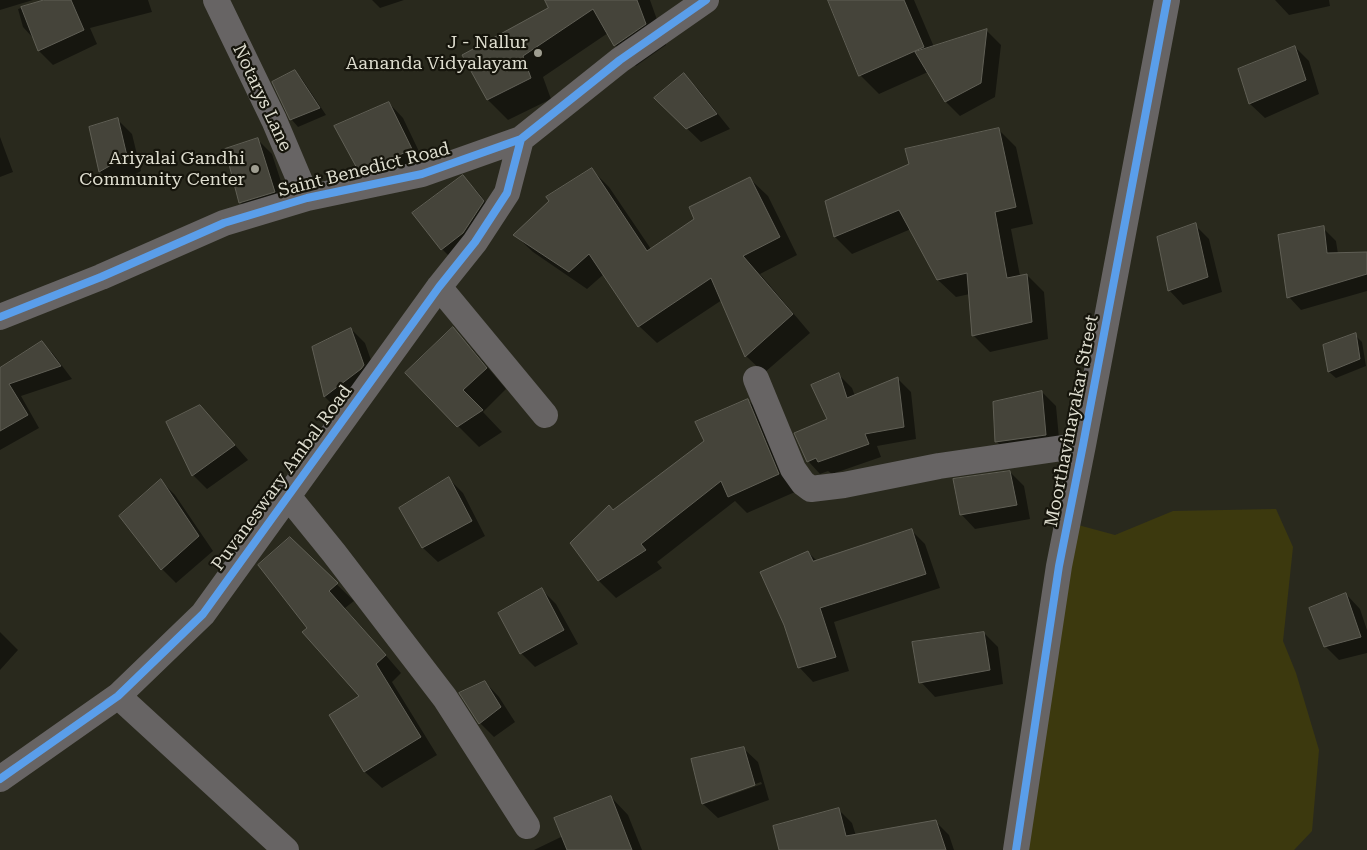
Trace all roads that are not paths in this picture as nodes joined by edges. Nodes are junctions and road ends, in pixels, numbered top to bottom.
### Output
1 (216, 0) edge
2 (706, 0) edge
3 (1167, 0) edge
4 (521, 139) junction
5 (307, 198) junction
6 (439, 287) junction
7 (0, 317) edge
8 (756, 380) dead end
9 (545, 415) dead end
10 (1083, 445) junction
11 (287, 496) junction
12 (118, 696) junction
13 (0, 779) edge
14 (527, 826) dead end
15 (286, 850) edge
16 (1016, 850) edge

1 - 5 street, Notarys Lane
2 - 4 street, Saint Benedict Road
3 - 10 street, Moorthavinayakar Street
4 - 5 street, Saint Benedict Road
4 - 6 street, Puvaneswary Ambal Road
5 - 7 street, Saint Benedict Road
6 - 9 street
6 - 11 street, Puvaneswary Ambal Road
8 - 10 street
10 - 16 street, Moorthavinayakar Street
11 - 12 street, Puvaneswary Ambal Road
11 - 14 street
12 - 13 street, Puvaneswary Ambal Road
12 - 15 street

